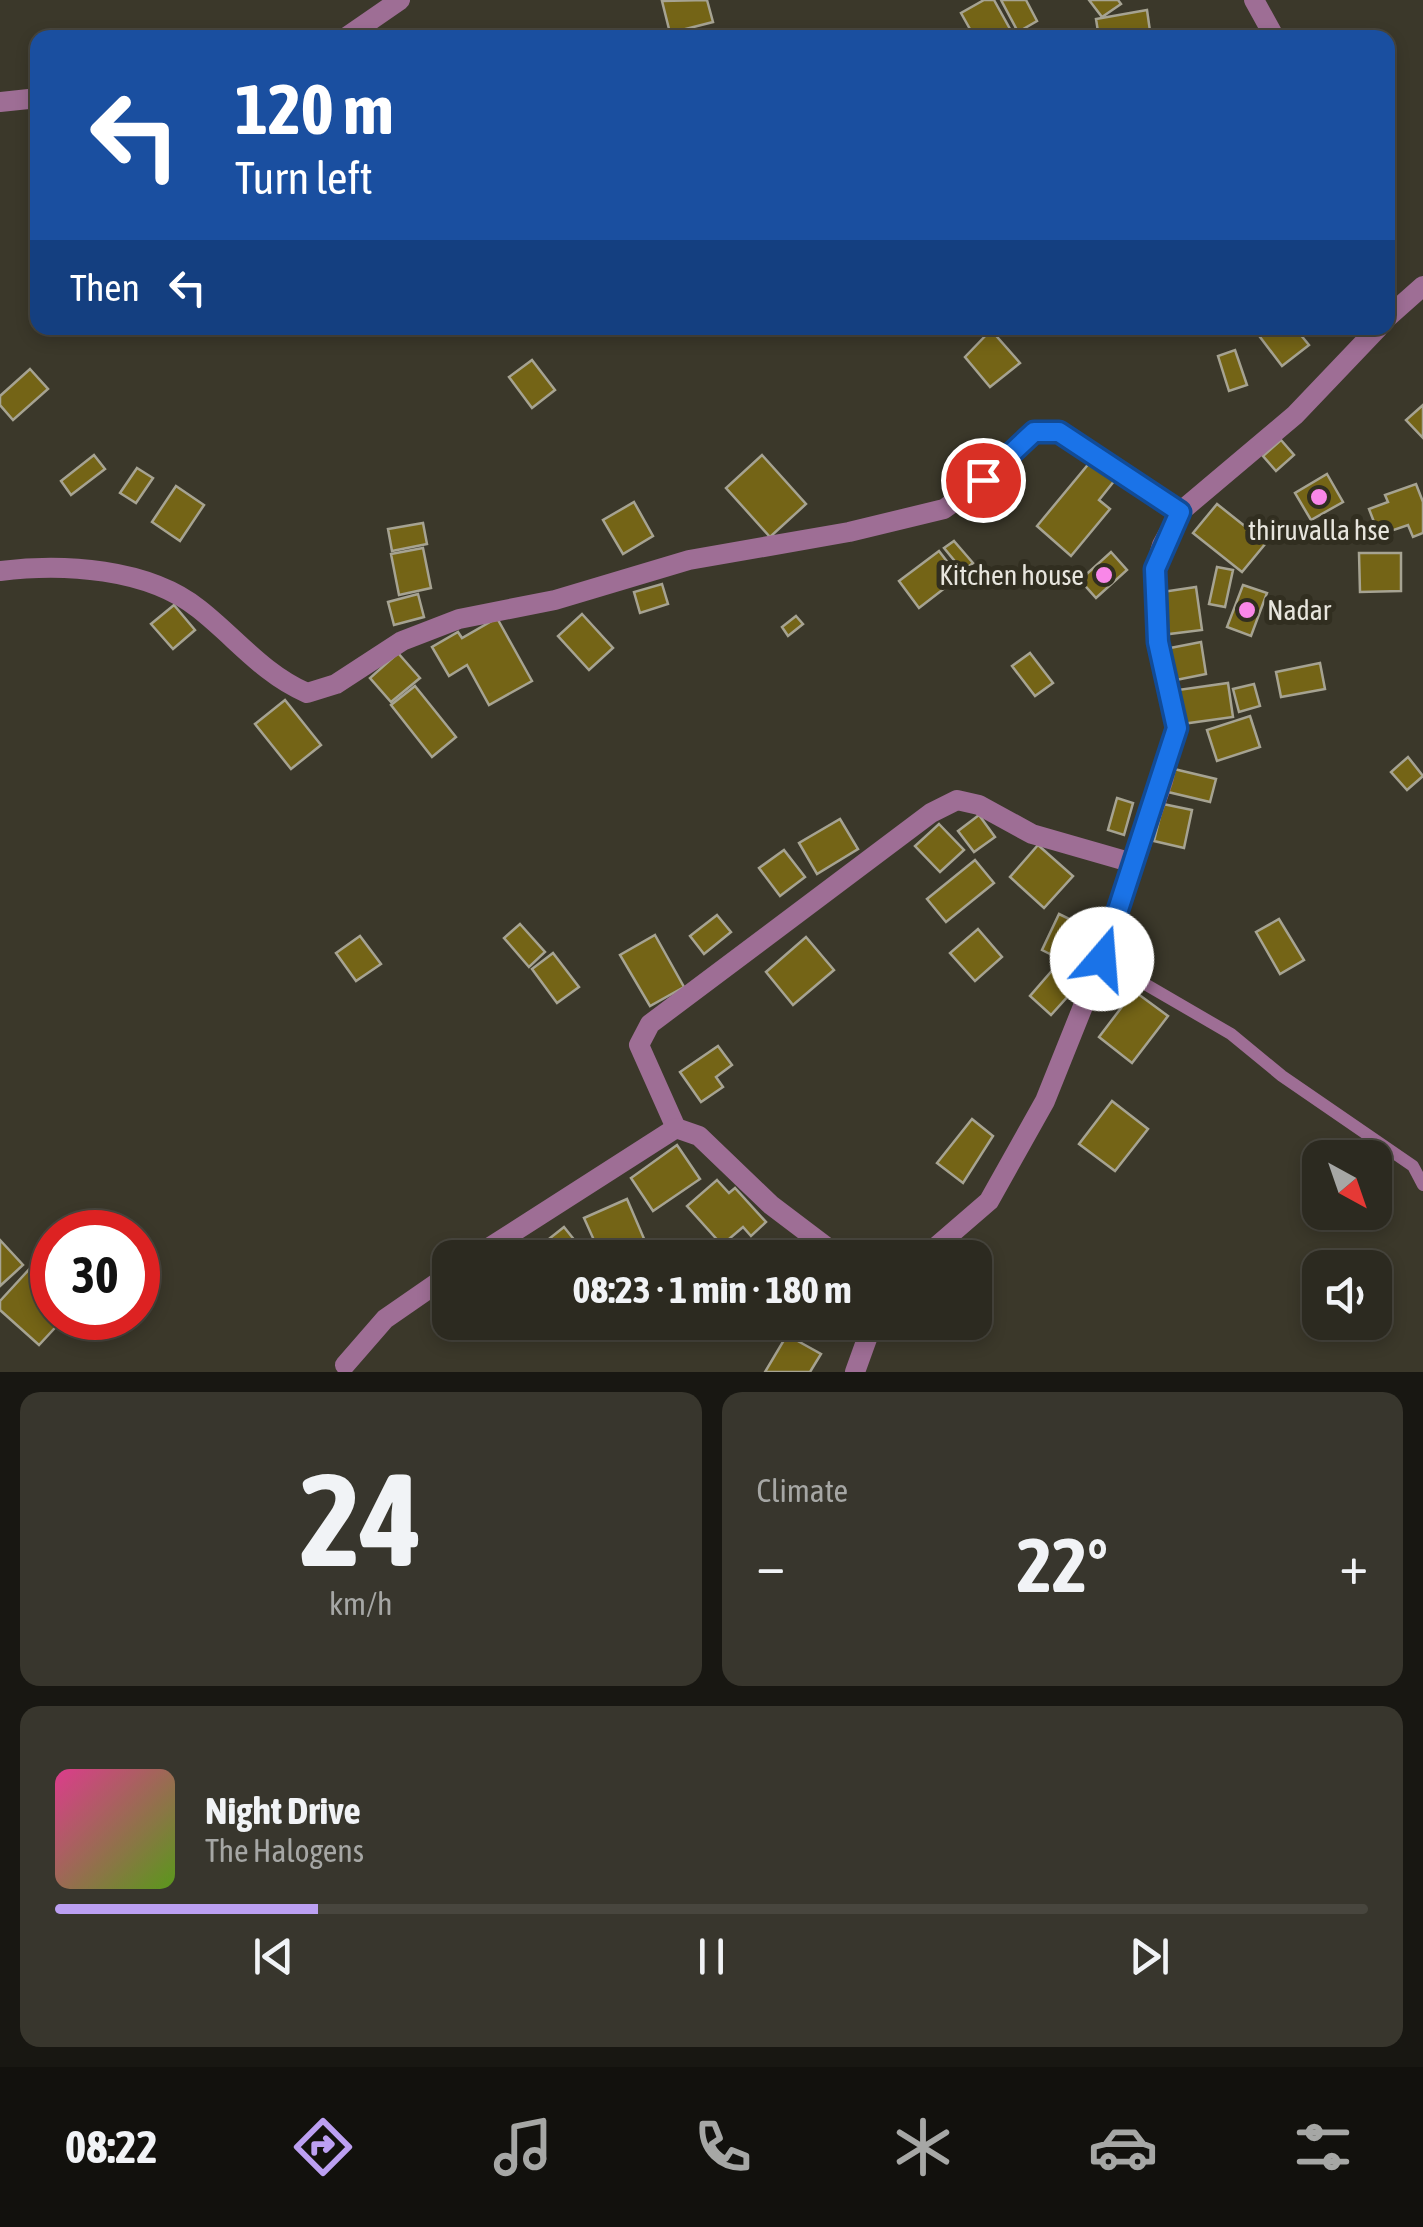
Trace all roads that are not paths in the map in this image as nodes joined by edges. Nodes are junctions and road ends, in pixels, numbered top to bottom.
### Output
1 (400, 0) edge
2 (1254, 0) edge
3 (357, 30) edge
4 (1271, 30) edge
5 (30, 99) edge
6 (0, 102) edge
7 (1420, 296) edge
8 (1395, 306) edge
9 (1371, 335) edge
10 (1180, 512) junction
11 (0, 571) edge
12 (1134, 862) junction
13 (1102, 959) junction
14 (676, 1128) junction
15 (1423, 1185) edge
16 (501, 1240) edge
17 (817, 1240) edge
18 (944, 1240) edge
19 (432, 1287) edge
20 (867, 1340) edge
21 (345, 1365) dead end
22 (855, 1372) edge

1 - 3 street
2 - 4 street
5 - 6 street
7 - 8 street
9 - 10 street
10 - 11 street
10 - 12 street
12 - 13 street
12 - 14 street
13 - 15 lane
13 - 18 street
14 - 16 street
14 - 17 street
19 - 21 street
20 - 22 street

